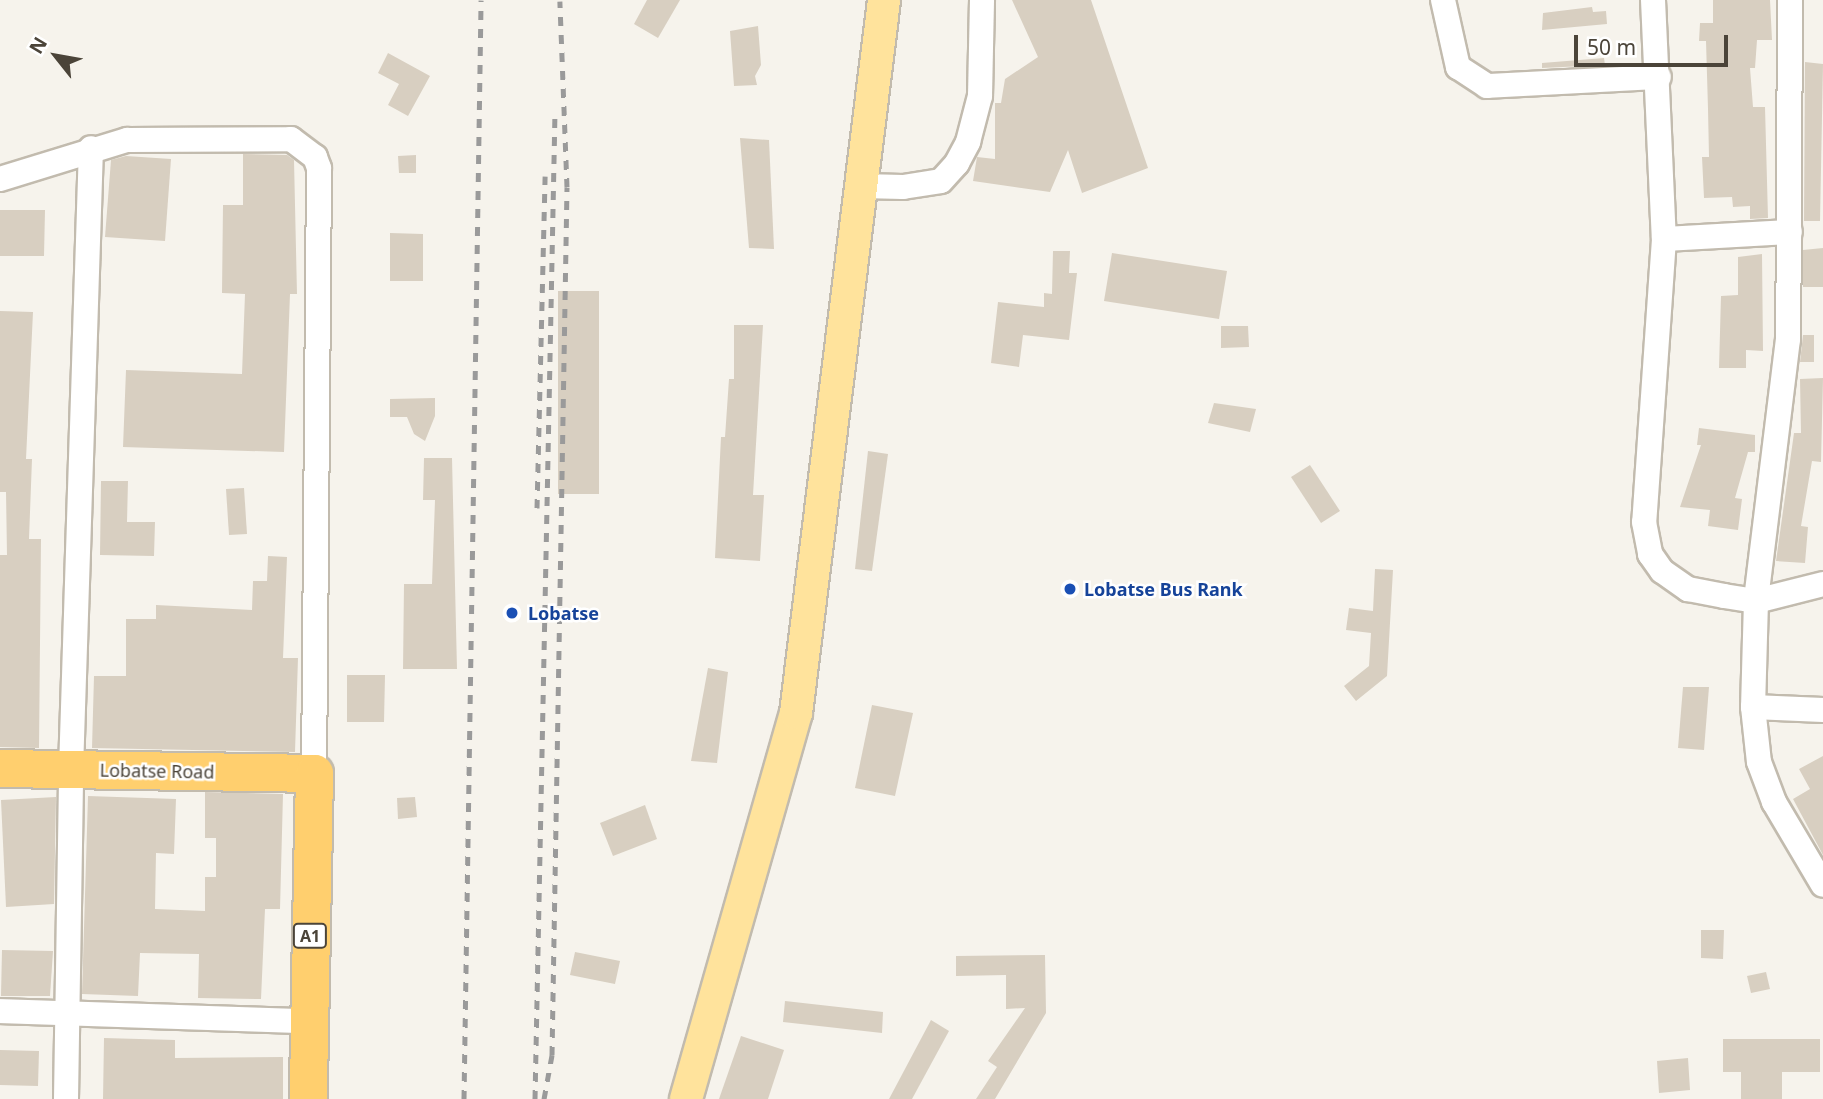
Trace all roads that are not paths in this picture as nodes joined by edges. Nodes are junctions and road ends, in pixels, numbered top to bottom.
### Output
1 (884, 0) edge
2 (982, 0) edge
3 (1443, 0) edge
4 (1653, 0) edge
5 (1790, 0) edge
6 (1659, 77) junction
7 (92, 148) junction
8 (0, 179) edge
9 (862, 186) junction
10 (1790, 232) junction
11 (1664, 239) junction
12 (1823, 584) edge
13 (1756, 601) junction
14 (1753, 707) junction
15 (1823, 710) edge
16 (0, 768) edge
17 (71, 770) junction
18 (314, 773) junction
19 (1823, 885) edge
20 (0, 1012) edge
21 (68, 1013) junction
22 (309, 1021) junction
23 (66, 1099) edge
24 (308, 1099) edge
25 (687, 1099) edge

1 - 9 main road
2 - 9 street
3 - 6 street
4 - 6 street
5 - 10 street
6 - 11 street
7 - 8 street
7 - 17 street
7 - 18 street
9 - 25 main road
10 - 11 street
10 - 13 street
11 - 13 street
12 - 13 street
13 - 14 street
14 - 15 street
14 - 19 street
16 - 17 highway, Lobatse Road
17 - 18 highway, Lobatse Road
17 - 21 street
18 - 22 highway, A1
20 - 21 street
21 - 22 street
21 - 23 street
22 - 24 highway, A1

